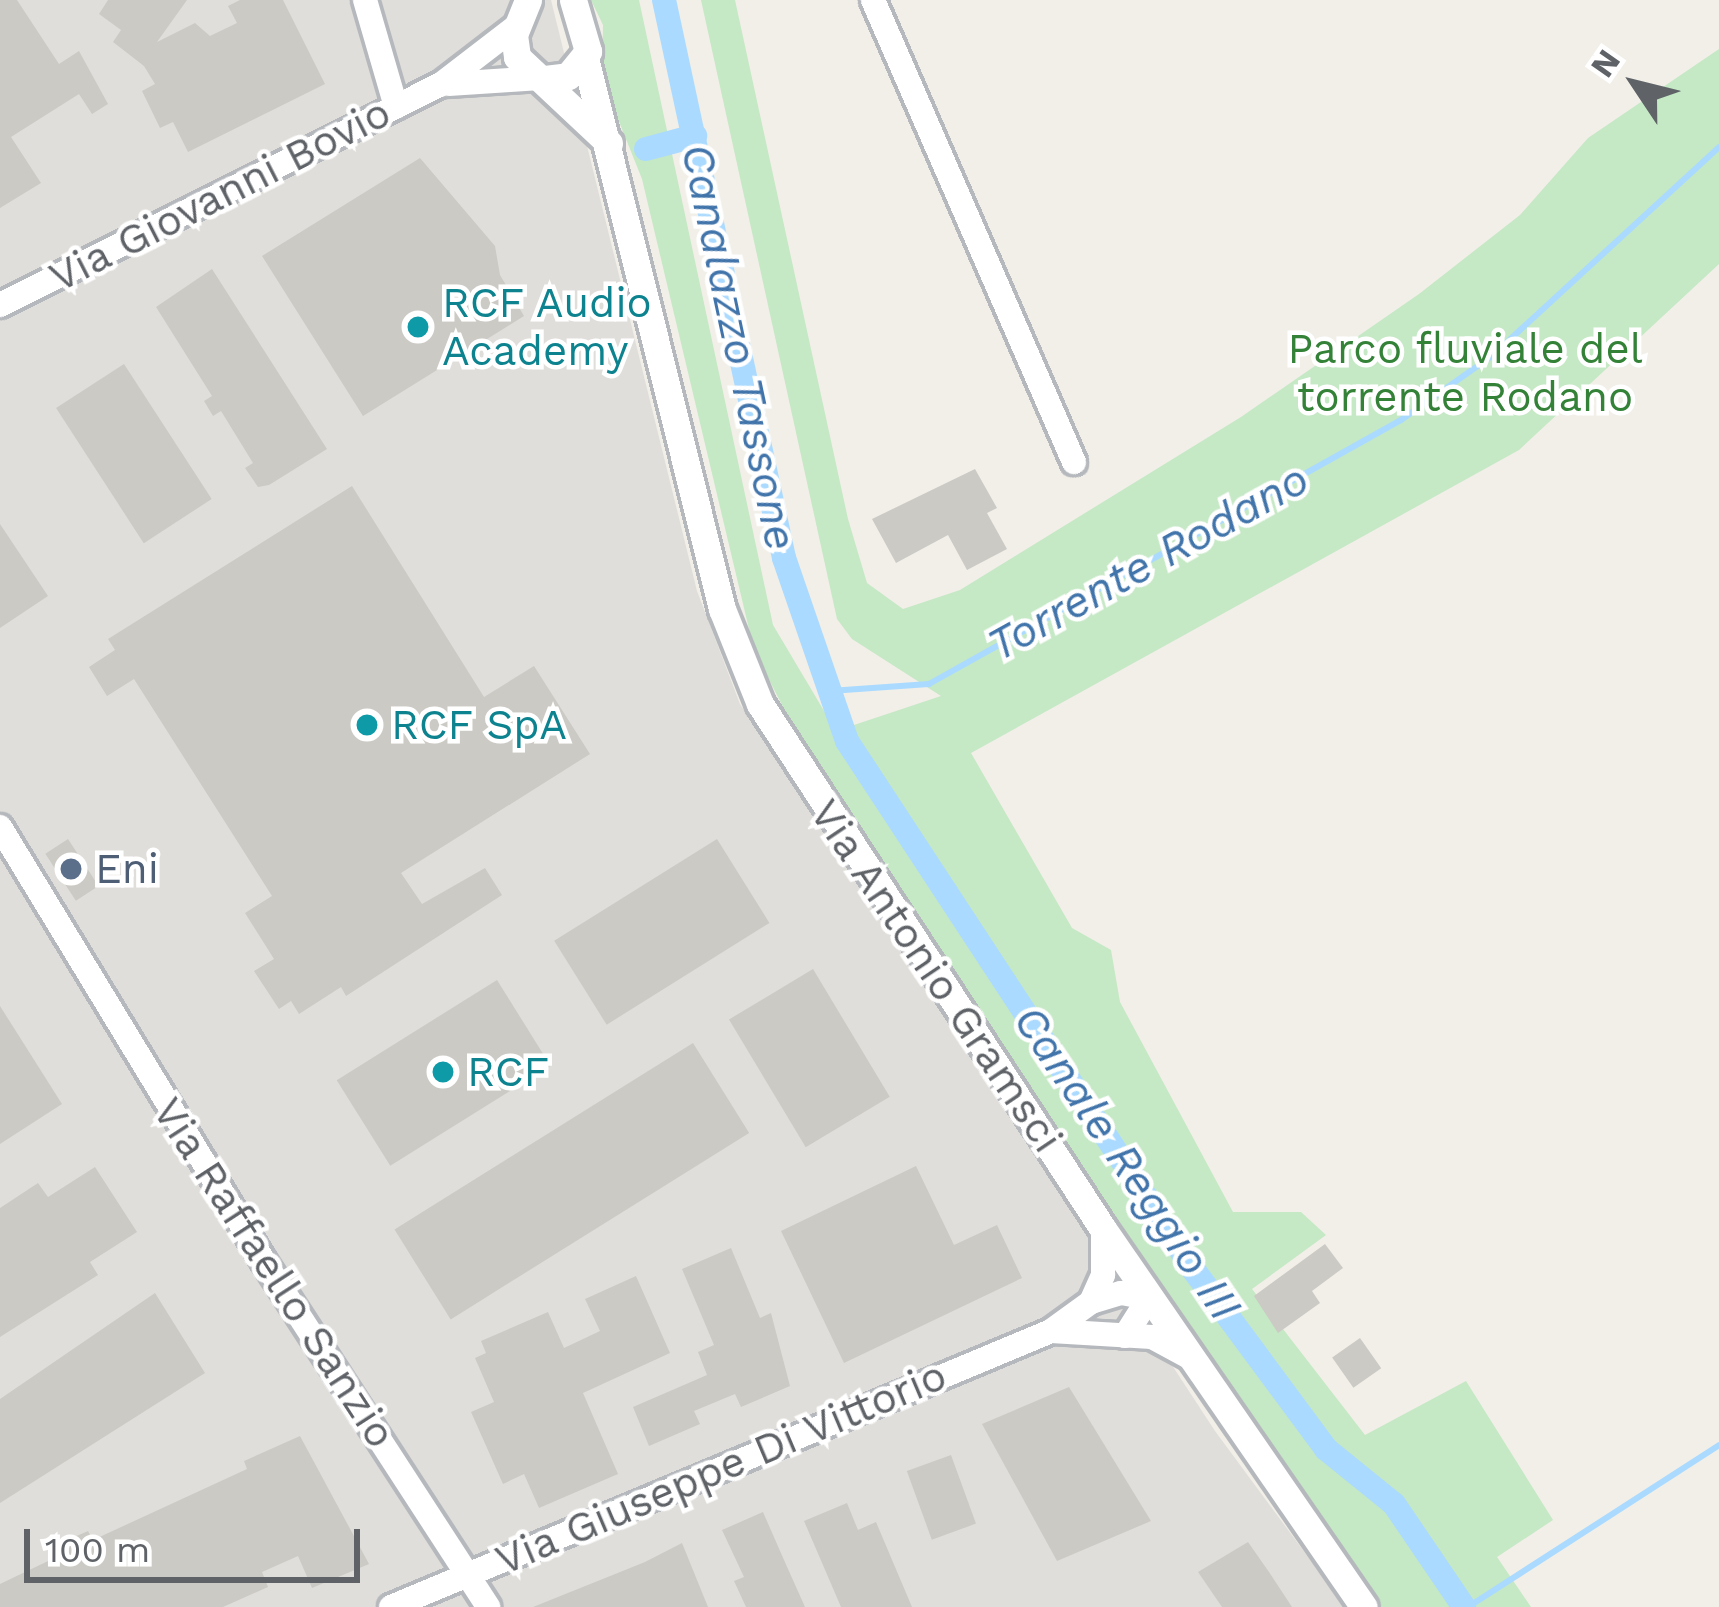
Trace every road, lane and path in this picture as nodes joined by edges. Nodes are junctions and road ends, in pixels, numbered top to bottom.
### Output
1 (364, 0) edge
2 (873, 0) edge
3 (574, 7) edge
4 (524, 13) edge
5 (585, 58) junction
6 (543, 79) junction
7 (440, 85) junction
8 (396, 106) junction
9 (609, 143) junction
10 (0, 305) edge
11 (1074, 462) dead end
12 (0, 827) edge
13 (0, 857) edge
14 (82, 971) junction
15 (1103, 1229) junction
16 (1149, 1298) junction
17 (1091, 1302) junction
18 (1051, 1331) junction
19 (1125, 1336) junction
20 (1189, 1357) junction
21 (468, 1573) junction
22 (392, 1607) edge
23 (488, 1607) edge
24 (1364, 1607) edge

1 - 8 street
2 - 11 street
3 - 4 street, Via Antonio Gramsci
3 - 5 street, Via Antonio Gramsci
4 - 6 street
4 - 7 street, Via Giovanni Bovio
5 - 6 street
5 - 9 street, Via Antonio Gramsci
6 - 7 street, Via Giovanni Bovio
6 - 9 street
7 - 8 street, Via Giovanni Bovio
8 - 10 street, Via Giovanni Bovio
9 - 15 street, Via Antonio Gramsci
12 - 14 street
13 - 14 street
14 - 21 street, Via Raffaello Sanzio
15 - 16 street, Via Antonio Gramsci
15 - 17 street
16 - 17 street
16 - 19 street
16 - 20 street, Via Antonio Gramsci
17 - 18 street, Via Giuseppe Di Vittorio
18 - 19 street, Via Giuseppe Di Vittorio
18 - 21 street, Via Giuseppe Di Vittorio
19 - 20 street, Via Giuseppe Di Vittorio
20 - 24 street, Via Antonio Gramsci
21 - 22 street, Via Giuseppe Di Vittorio
21 - 23 street, Via Raffaello Sanzio

